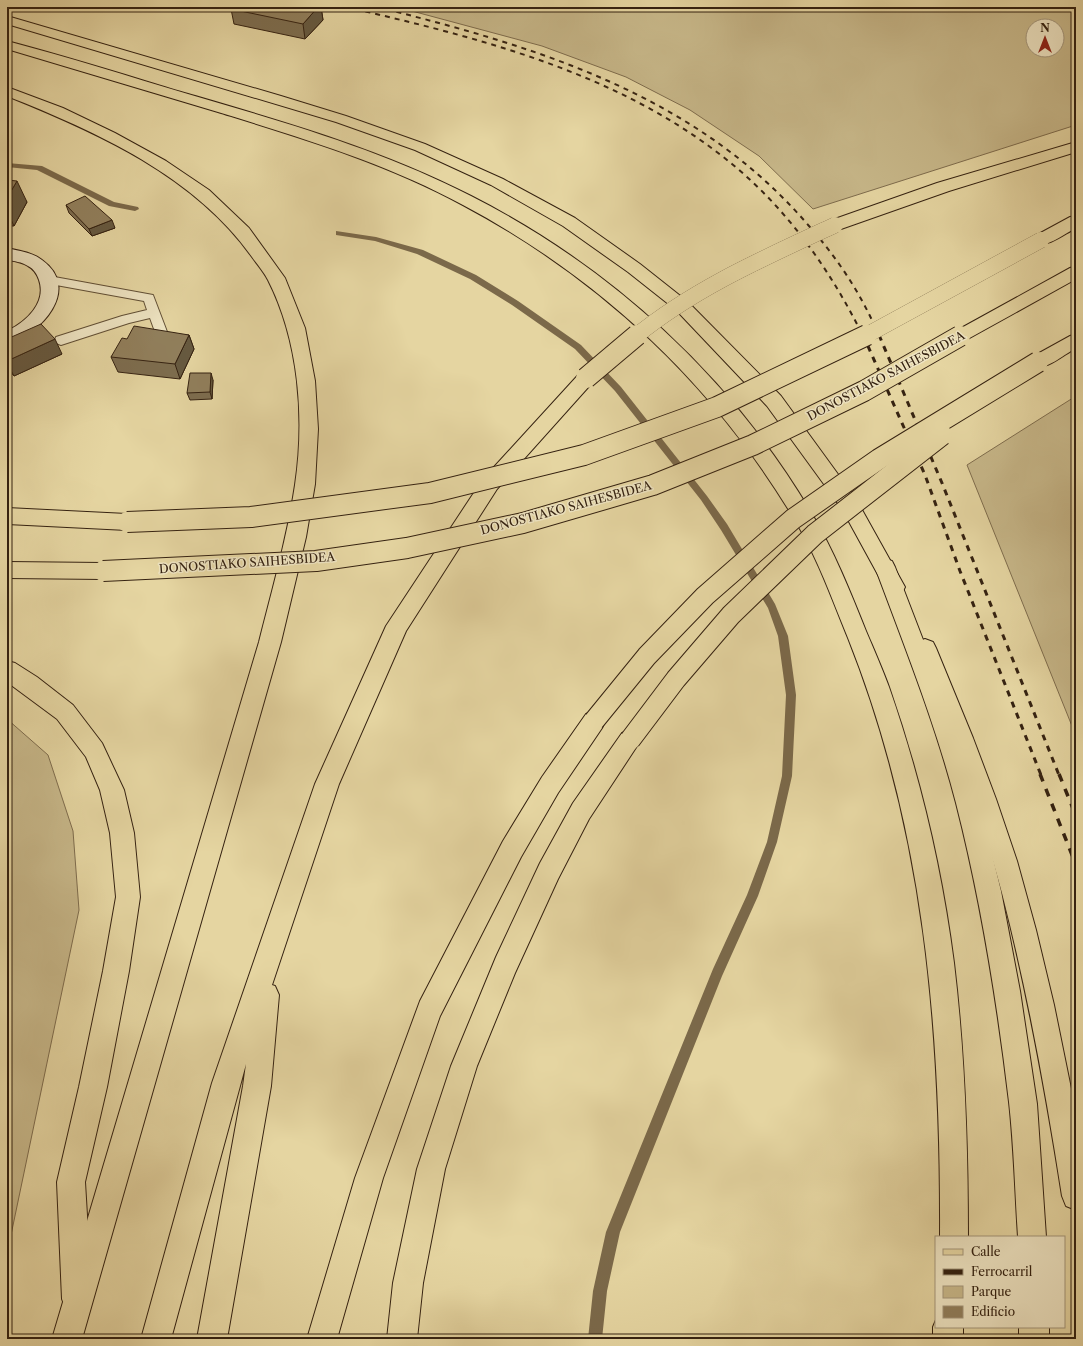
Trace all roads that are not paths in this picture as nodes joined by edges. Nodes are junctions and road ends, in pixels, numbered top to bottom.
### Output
1 (7, 20) edge
2 (7, 45) edge
3 (7, 91) edge
4 (1076, 147) edge
5 (1076, 221) edge
6 (7, 254) edge
7 (1076, 272) edge
8 (49, 280) junction
9 (155, 313) junction
10 (163, 336) edge
11 (7, 338) edge
12 (60, 340) dead end
13 (1076, 340) edge
14 (1038, 362) junction
15 (7, 516) edge
16 (885, 567) junction
17 (7, 570) edge
18 (7, 670) edge
19 (269, 960) junction
20 (1076, 1196) edge
21 (954, 1236) edge
22 (1032, 1236) edge
23 (78, 1299) junction
24 (948, 1328) edge
25 (1034, 1328) edge
26 (67, 1339) edge
27 (156, 1339) edge
28 (212, 1339) edge
29 (322, 1339) edge
30 (402, 1339) edge
31 (948, 1339) edge
32 (1034, 1339) edge

1 - 16 main road
2 - 21 main road
3 - 23 main road
4 - 19 main road, bridge
5 - 15 main road, bridge
6 - 8 main road
7 - 17 main road, DONOSTIAKO SAIHESBIDEA, bridge
8 - 9 lane
8 - 11 main road
9 - 10 lane
9 - 12 lane
13 - 14 main road
14 - 29 main road, bridge
14 - 30 main road, bridge
16 - 20 main road
16 - 22 main road
18 - 23 main road
19 - 27 main road
19 - 28 main road
23 - 26 main road
24 - 31 main road
25 - 32 main road

